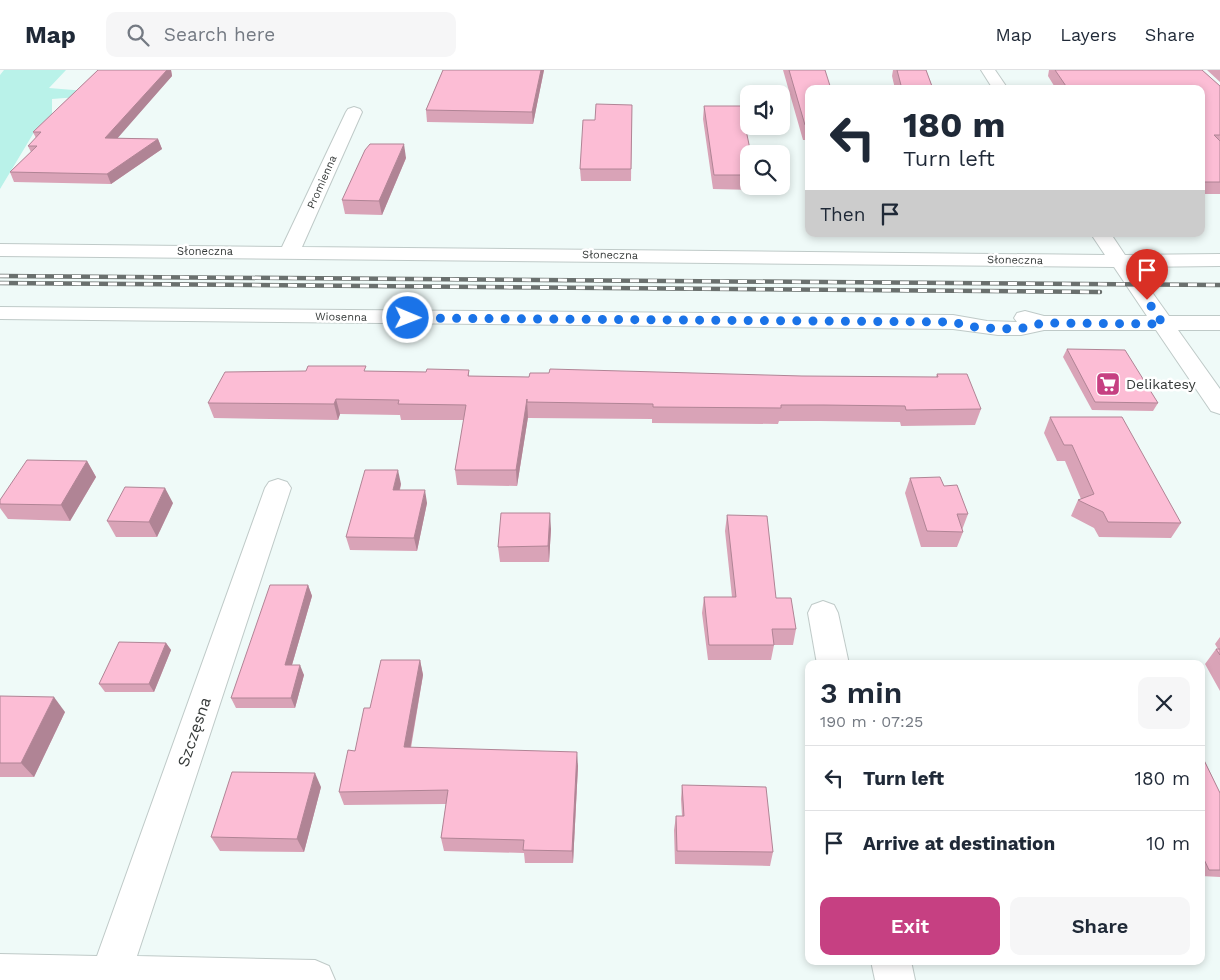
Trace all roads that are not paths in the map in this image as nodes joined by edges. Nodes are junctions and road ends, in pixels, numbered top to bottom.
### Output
1 (988, 70) edge
2 (999, 85) edge
3 (354, 112) dead end
4 (1103, 237) edge
5 (0, 250) edge
6 (290, 252) junction
7 (1119, 259) junction
8 (1220, 260) edge
9 (0, 313) edge
10 (1220, 323) edge
11 (1163, 324) junction
12 (1220, 406) edge
13 (278, 488) dead end
14 (823, 613) dead end
15 (832, 660) edge
16 (892, 965) edge
17 (0, 974) edge
18 (110, 976) junction
19 (315, 980) edge
20 (895, 980) edge

1 - 2 street
3 - 6 street, Promienna
4 - 7 street
5 - 6 street, Słoneczna
6 - 7 street, Słoneczna
7 - 8 street, Słoneczna
7 - 11 street
9 - 11 street, Wiosenna
10 - 11 street, Wiosenna
11 - 12 street
13 - 18 street, Szczęsna
14 - 15 street
16 - 20 street
17 - 18 street
18 - 19 street

